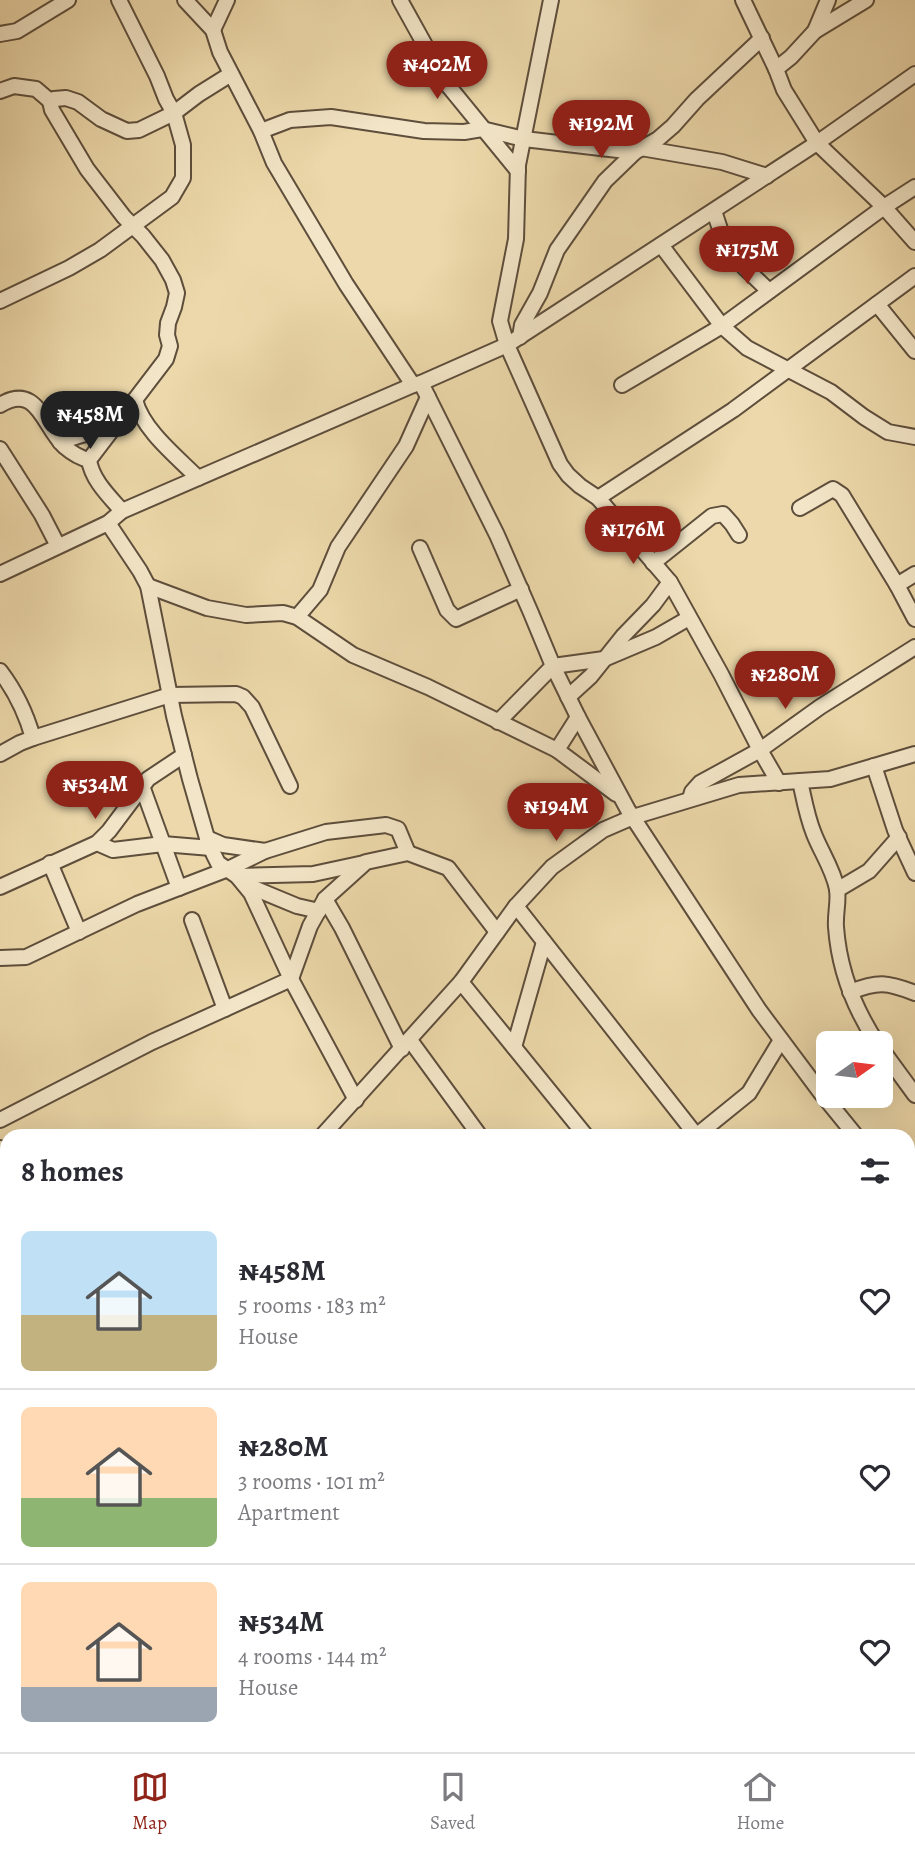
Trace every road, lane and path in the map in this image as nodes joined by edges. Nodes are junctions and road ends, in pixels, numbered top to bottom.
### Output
1 (68, 0) edge
2 (118, 0) edge
3 (185, 0) edge
4 (226, 0) edge
5 (400, 0) edge
6 (551, 0) edge
7 (828, 0) edge
8 (860, 1) edge
9 (748, 3) edge
10 (51, 4) edge
11 (213, 30) junction
12 (815, 31) junction
13 (0, 34) edge
14 (762, 38) junction
15 (776, 69) junction
16 (231, 74) junction
17 (915, 74) edge
18 (0, 91) edge
19 (50, 102) junction
20 (174, 113) junction
21 (482, 129) junction
22 (261, 131) junction
23 (524, 139) junction
24 (817, 144) junction
25 (638, 150) junction
26 (518, 171) junction
27 (766, 176) junction
28 (915, 187) edge
29 (884, 207) junction
30 (714, 211) junction
31 (134, 226) junction
32 (915, 242) edge
33 (661, 245) junction
34 (915, 276) edge
35 (769, 291) junction
36 (0, 301) edge
37 (877, 304) junction
38 (722, 326) junction
39 (513, 341) junction
40 (915, 351) edge
41 (788, 370) junction
42 (417, 384) junction
43 (622, 385) dead end
44 (428, 397) junction
45 (135, 400) junction
46 (0, 404) edge
47 (113, 429) junction
48 (915, 437) edge
49 (60, 442) junction
50 (3, 458) edge
51 (89, 460) junction
52 (198, 478) junction
53 (598, 498) junction
54 (800, 508) dead end
55 (121, 511) junction
56 (108, 523) junction
57 (739, 535) dead end
58 (58, 546) junction
59 (419, 548) dead end
60 (653, 563) junction
61 (0, 574) edge
62 (915, 574) edge
63 (670, 582) junction
64 (897, 585) junction
65 (148, 586) junction
66 (521, 589) junction
67 (297, 617) junction
68 (689, 618) junction
69 (915, 619) edge
70 (915, 647) edge
71 (604, 659) junction
72 (553, 666) junction
73 (0, 671) edge
74 (170, 695) junction
75 (568, 696) junction
76 (578, 717) junction
77 (498, 722) junction
78 (33, 738) junction
79 (557, 750) junction
80 (760, 750) junction
81 (0, 754) edge
82 (915, 754) edge
83 (184, 755) junction
84 (874, 766) junction
85 (800, 781) junction
86 (779, 783) junction
87 (142, 786) junction
88 (290, 786) dead end
89 (620, 797) junction
90 (690, 799) junction
91 (633, 817) junction
92 (899, 836) junction
93 (97, 843) junction
94 (209, 843) junction
95 (163, 844) junction
96 (265, 851) junction
97 (408, 853) junction
98 (366, 862) junction
99 (50, 863) junction
100 (915, 871) edge
101 (236, 876) junction
102 (0, 887) edge
103 (179, 888) junction
104 (837, 890) junction
105 (322, 905) junction
106 (516, 906) junction
107 (192, 920) dead end
108 (79, 932) junction
109 (497, 932) junction
110 (544, 942) junction
111 (0, 946) edge
112 (5, 958) edge
113 (291, 979) junction
114 (461, 982) junction
115 (850, 992) junction
116 (915, 993) edge
117 (225, 1009) junction
118 (869, 1031) edge
119 (780, 1040) junction
120 (406, 1044) junction
121 (514, 1047) junction
122 (893, 1064) edge
123 (915, 1095) edge
124 (356, 1100) junction
125 (0, 1120) edge
126 (329, 1129) edge
127 (474, 1129) edge
128 (580, 1129) edge
129 (691, 1129) edge
130 (704, 1129) edge
131 (850, 1129) edge

1 - 10 street
2 - 20 street
3 - 11 street
4 - 11 street
5 - 21 street
6 - 23 street
7 - 12 street
8 - 12 street
9 - 14 street
10 - 13 street
11 - 16 street
12 - 15 street
14 - 15 street
14 - 25 street
15 - 24 street
16 - 20 street
16 - 22 street
17 - 24 street
18 - 19 street
19 - 20 street
19 - 31 street
20 - 31 street
21 - 22 street
21 - 23 street
21 - 26 street
22 - 42 street
23 - 25 street
23 - 26 street
24 - 27 street
24 - 29 street
25 - 27 street
25 - 39 street
26 - 39 street
27 - 30 street
28 - 29 street
29 - 32 street
29 - 35 street
30 - 33 street
30 - 35 street
31 - 36 street
31 - 45 street
33 - 38 street
33 - 39 street
34 - 37 street
35 - 38 street
37 - 40 street
37 - 41 street
38 - 41 street
38 - 43 street
39 - 42 street
39 - 53 street
41 - 48 street
41 - 53 street
42 - 44 street
42 - 52 street
44 - 66 street
44 - 67 street
45 - 47 street
45 - 52 street
46 - 49 street
47 - 49 street
47 - 51 street
49 - 51 street
50 - 58 street
51 - 55 street
52 - 55 street
53 - 60 street
54 - 64 street
55 - 56 street
56 - 58 street
56 - 65 street
57 - 60 street
58 - 61 street
59 - 66 street
60 - 63 street
62 - 64 street
63 - 68 street
63 - 71 street
64 - 69 street
65 - 67 street
65 - 74 street
66 - 72 street
67 - 77 street
68 - 71 street
68 - 80 street
70 - 80 street
71 - 72 street
71 - 75 street
72 - 75 street
72 - 77 street
73 - 78 street
74 - 78 street
74 - 83 street
74 - 88 street
75 - 76 street
76 - 79 street
76 - 89 street
77 - 79 street
78 - 81 street
79 - 89 street
80 - 86 street
80 - 90 street
82 - 84 street
83 - 87 street
83 - 94 street
84 - 85 street
84 - 92 street
85 - 86 street
85 - 104 street
86 - 90 street
87 - 93 street
87 - 95 street
89 - 91 street
90 - 91 street
91 - 106 street
91 - 119 street
92 - 100 street
92 - 104 street
93 - 95 street
93 - 99 street
94 - 95 street
94 - 96 street
94 - 101 street
95 - 103 street
96 - 97 street
96 - 101 street
97 - 98 street
97 - 109 street
98 - 101 street
98 - 105 street
99 - 102 street
99 - 108 street
101 - 103 street
101 - 105 street
101 - 113 street
103 - 108 street
104 - 115 street
105 - 113 street
105 - 120 street
106 - 109 street
106 - 110 street
107 - 117 street
108 - 112 street
109 - 114 street
110 - 121 street
110 - 129 street
111 - 112 street
113 - 117 street
113 - 124 street
114 - 120 street
114 - 121 street
115 - 116 street
115 - 118 street
117 - 125 street
119 - 130 street
119 - 131 street
120 - 124 street
120 - 127 street
121 - 128 street
122 - 123 street
124 - 126 street

